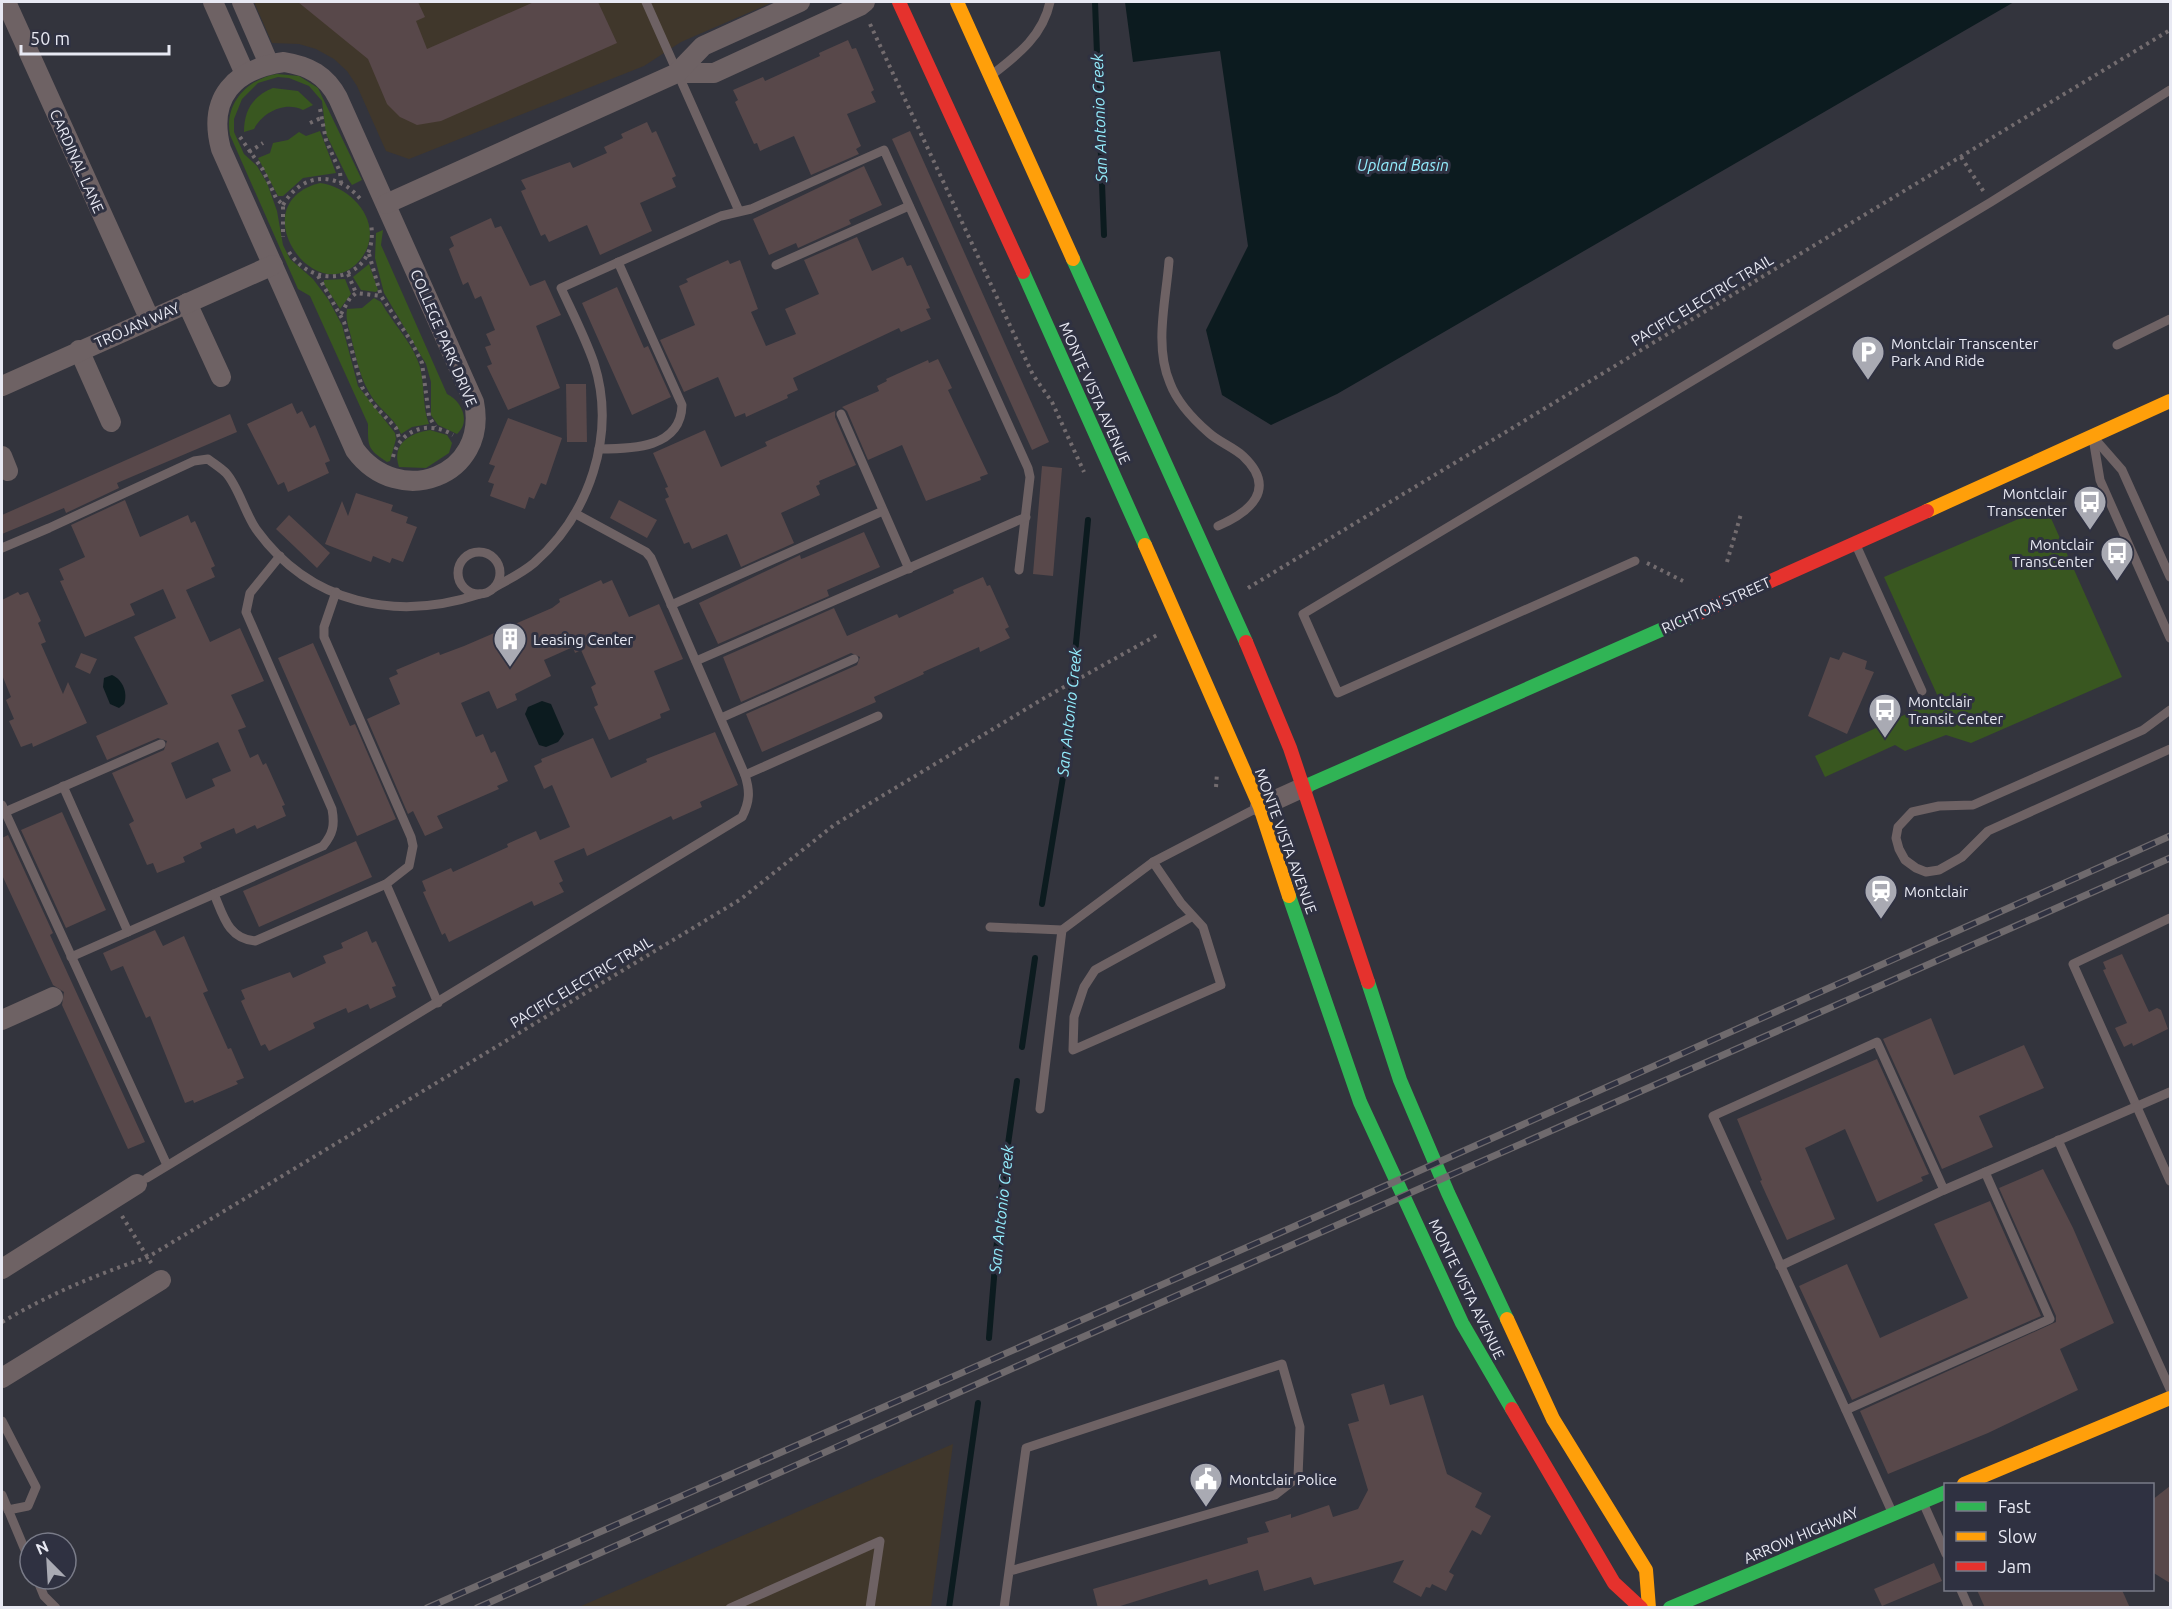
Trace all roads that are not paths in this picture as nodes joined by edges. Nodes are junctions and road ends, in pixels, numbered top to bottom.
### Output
1 (6, 2) edge
2 (213, 2) edge
3 (242, 2) edge
4 (646, 2) edge
5 (800, 2) edge
6 (865, 2) edge
7 (899, 2) edge
8 (957, 2) edge
9 (1050, 2) edge
10 (269, 64) junction
11 (677, 73) junction
12 (245, 74) junction
13 (991, 76) junction
14 (2170, 90) edge
15 (387, 204) junction
16 (909, 206) junction
17 (739, 212) junction
18 (1169, 261) dead end
19 (618, 262) junction
20 (273, 265) junction
21 (776, 265) dead end
22 (188, 303) junction
23 (2170, 319) edge
24 (150, 320) junction
25 (2117, 345) dead end
26 (79, 350) junction
27 (221, 376) dead end
28 (2, 386) edge
29 (2170, 401) edge
30 (841, 414) dead end
31 (111, 422) dead end
32 (2092, 436) junction
33 (599, 449) junction
34 (884, 511) junction
35 (576, 514) junction
36 (1026, 517) junction
37 (1218, 526) dead end
38 (1855, 543) junction
39 (2, 548) edge
40 (280, 556) junction
41 (1635, 561) dead end
42 (909, 569) junction
43 (1019, 570) dead end
44 (2170, 578) edge
45 (495, 587) junction
46 (336, 592) junction
47 (480, 594) junction
48 (671, 605) junction
49 (2170, 638) edge
50 (854, 659) dead end
51 (696, 661) junction
52 (1922, 692) dead end
53 (2170, 710) edge
54 (878, 716) dead end
55 (721, 718) junction
56 (161, 744) dead end
57 (2170, 749) edge
58 (745, 775) junction
59 (63, 786) junction
60 (1304, 787) junction
61 (1260, 807) junction
62 (3, 808) edge
63 (1153, 862) junction
64 (386, 884) junction
65 (214, 894) junction
66 (1193, 915) junction
67 (2170, 918) edge
68 (990, 927) dead end
69 (1062, 930) junction
70 (128, 932) junction
71 (71, 957) junction
72 (53, 997) dead end
73 (438, 1003) junction
74 (4, 1015) edge
75 (2170, 1092) edge
76 (2136, 1106) junction
77 (1040, 1109) dead end
78 (2058, 1140) junction
79 (168, 1165) junction
80 (1985, 1172) junction
81 (142, 1181) joint
82 (2170, 1181) edge
83 (1944, 1190) junction
84 (1780, 1266) junction
85 (2, 1269) edge
86 (161, 1281) dead end
87 (2, 1378) edge
88 (2170, 1389) edge
89 (2170, 1398) edge
90 (1846, 1410) junction
91 (2, 1421) edge
92 (1969, 1483) edge
93 (1944, 1493) edge
94 (2, 1495) edge
95 (1922, 1502) junction
96 (8, 1510) junction
97 (1893, 1514) junction
98 (18, 1534) edge
99 (1944, 1550) edge
100 (1010, 1571) junction
101 (42, 1591) edge
102 (1962, 1591) edge
103 (56, 1608) edge
104 (730, 1608) edge
105 (870, 1608) edge
106 (1004, 1608) edge
107 (1641, 1608) edge
108 (1649, 1608) edge
109 (1670, 1608) edge
110 (1970, 1608) edge

1 - 24 street, CARDINAL LANE
2 - 12 street
3 - 10 street
4 - 11 lane
5 - 11 street
6 - 11 street
7 - 61 main road, MONTE VISTA AVENUE
8 - 13 main road, MONTE VISTA AVENUE
9 - 13 lane
10 - 12 street, COLLEGE PARK DRIVE
10 - 15 street, COLLEGE PARK DRIVE
11 - 15 street
11 - 17 lane
12 - 20 street, COLLEGE PARK DRIVE
13 - 60 main road, MONTE VISTA AVENUE
14 - 41 lane
15 - 20 street, COLLEGE PARK DRIVE
16 - 17 lane
16 - 21 lane
16 - 36 lane
17 - 19 lane
18 - 37 lane
19 - 33 lane
19 - 33 lane
20 - 22 street, TROJAN WAY
22 - 24 street, TROJAN WAY
22 - 27 street
23 - 25 lane
24 - 26 street, TROJAN WAY
26 - 28 street, TROJAN WAY
26 - 31 street
29 - 32 main road, RICHTON STREET
30 - 34 lane
32 - 38 main road, RICHTON STREET
32 - 44 lane
32 - 49 lane
33 - 35 lane
34 - 42 lane
34 - 48 lane
35 - 45 lane
35 - 48 lane
36 - 42 lane
36 - 43 lane
38 - 52 lane
38 - 60 main road, RICHTON STREET
39 - 40 lane
40 - 46 lane
40 - 65 lane
42 - 51 lane
45 - 47 lane
45 - 47 lane
46 - 47 lane
46 - 64 lane
48 - 51 lane
50 - 55 lane
51 - 55 lane
53 - 57 lane
54 - 58 lane
55 - 58 lane
56 - 59 lane
58 - 73 lane
59 - 62 lane
59 - 70 lane
60 - 61 street, RICHTON STREET
60 - 108 main road, MONTE VISTA AVENUE
61 - 63 lane
61 - 107 main road, MONTE VISTA AVENUE
62 - 71 lane
63 - 66 lane
63 - 69 lane
64 - 65 lane
64 - 73 lane
65 - 70 lane
66 - 66 lane
67 - 76 lane
68 - 69 lane
69 - 77 lane
70 - 71 lane
71 - 79 lane
72 - 74 street
73 - 79 lane
75 - 76 lane
76 - 78 lane
76 - 82 lane
78 - 80 lane
78 - 88 lane
79 - 81 lane
80 - 83 lane
80 - 90 lane
81 - 85 street
83 - 84 lane
83 - 84 lane
84 - 90 lane
86 - 87 street
89 - 92 main road
90 - 97 lane
91 - 96 lane
93 - 95 main road, ARROW HIGHWAY
94 - 96 lane
95 - 97 main road, ARROW HIGHWAY
95 - 99 lane
96 - 98 lane
97 - 109 main road, ARROW HIGHWAY
100 - 100 lane
100 - 106 lane
101 - 103 lane
102 - 110 lane
104 - 105 lane

